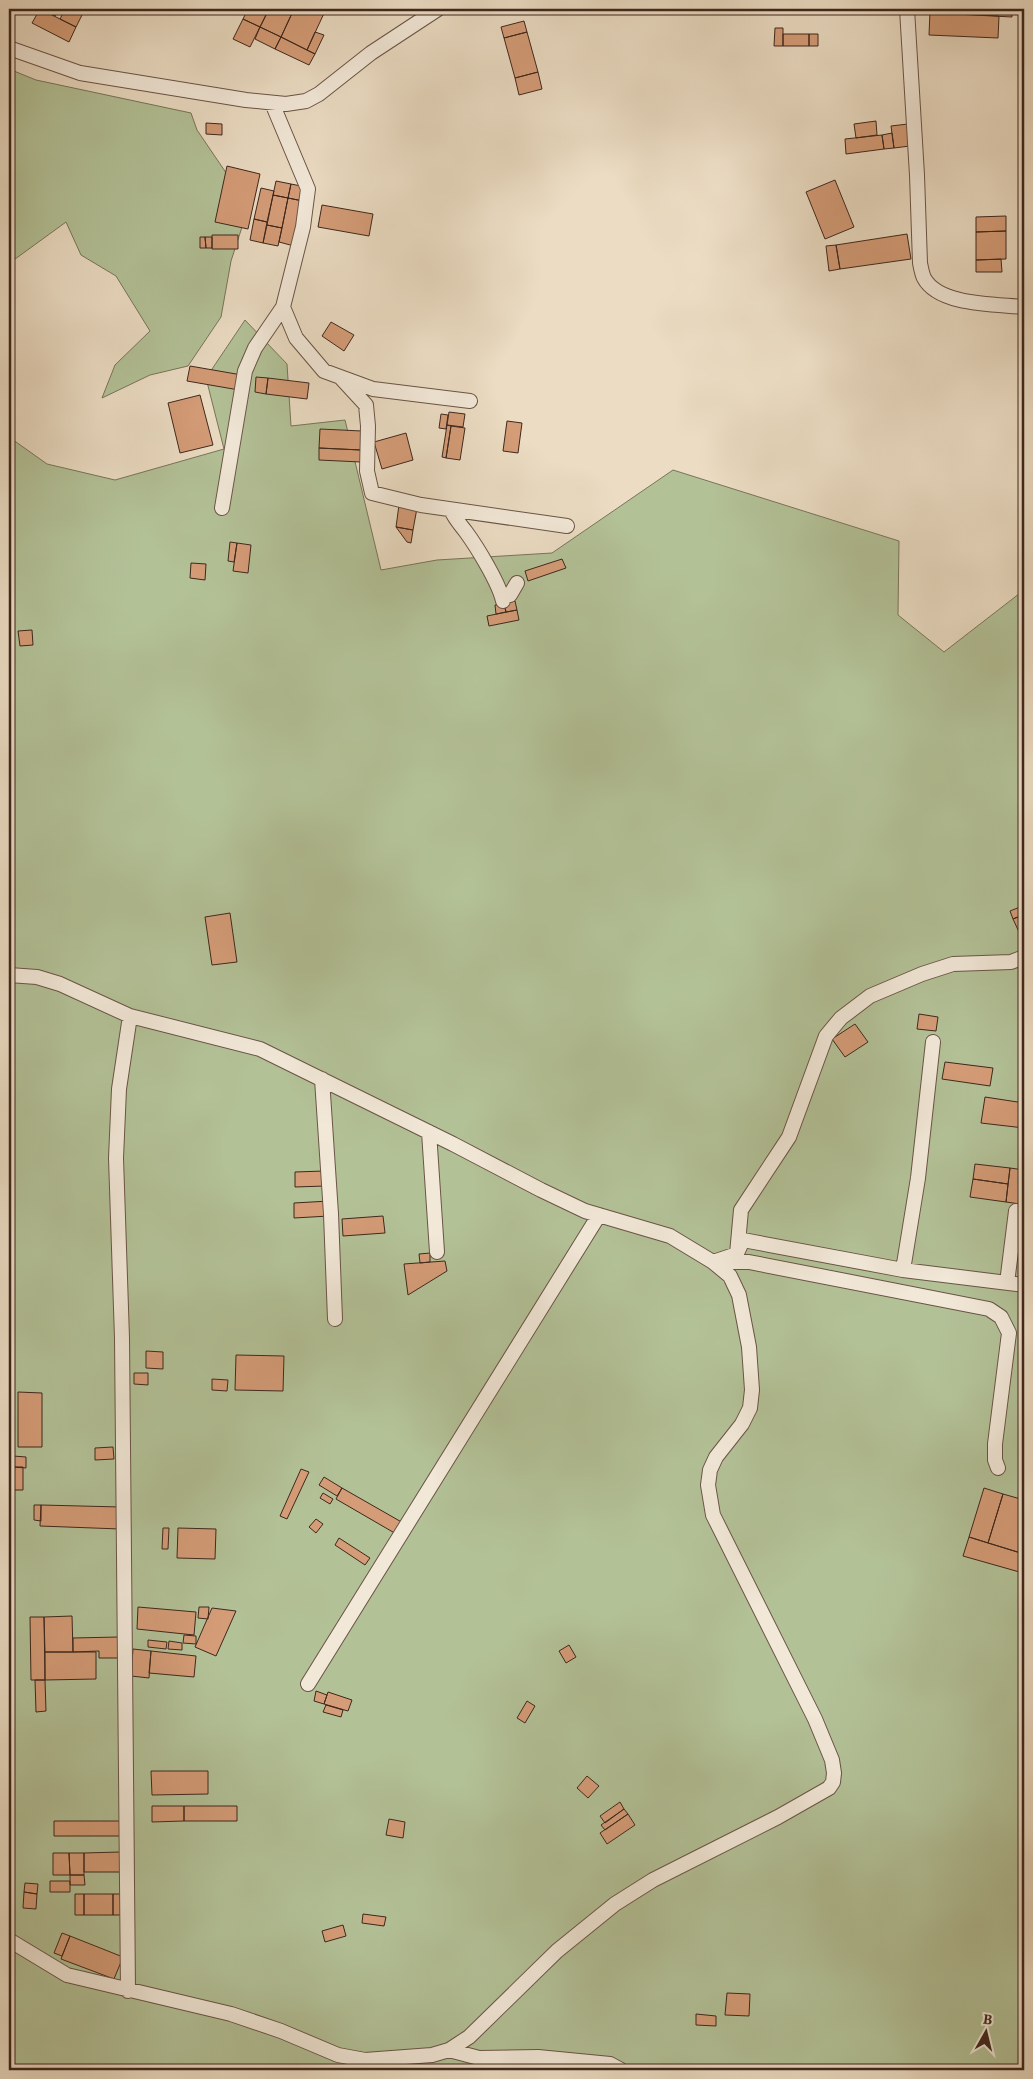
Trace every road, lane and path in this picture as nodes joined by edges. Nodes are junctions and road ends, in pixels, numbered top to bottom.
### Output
1 (438, 9) edge
2 (907, 9) edge
3 (9, 48) edge
4 (272, 103) junction
5 (283, 307) junction
6 (1024, 307) edge
7 (342, 379) junction
8 (470, 400) dead end
9 (222, 508) dead end
10 (451, 510) junction
11 (567, 526) dead end
12 (517, 583) dead end
13 (1024, 957) edge
14 (9, 975) edge
15 (130, 1016) junction
16 (934, 1042) dead end
17 (322, 1079) junction
18 (429, 1132) junction
19 (1016, 1211) dead end
20 (599, 1215) junction
21 (437, 1252) dead end
22 (737, 1254) junction
23 (713, 1262) junction
24 (902, 1270) junction
25 (1007, 1283) junction
26 (1024, 1285) edge
27 (335, 1319) dead end
28 (998, 1468) dead end
29 (308, 1684) dead end
30 (9, 1940) edge
31 (128, 1991) junction
32 (449, 2050) junction
33 (621, 2070) edge

1 - 4 street
2 - 6 street
3 - 4 street
4 - 5 street
5 - 7 street
5 - 9 street
7 - 8 street
7 - 10 street
10 - 11 street
10 - 12 street
13 - 22 street
14 - 15 street
15 - 17 street
15 - 31 street
16 - 24 street
17 - 18 street
17 - 27 street
18 - 20 street
18 - 21 street
19 - 25 street
20 - 23 street
20 - 29 street
22 - 23 street
22 - 24 street
23 - 28 street
23 - 32 street
24 - 25 street
25 - 26 street
30 - 31 street
31 - 32 street
32 - 33 street

